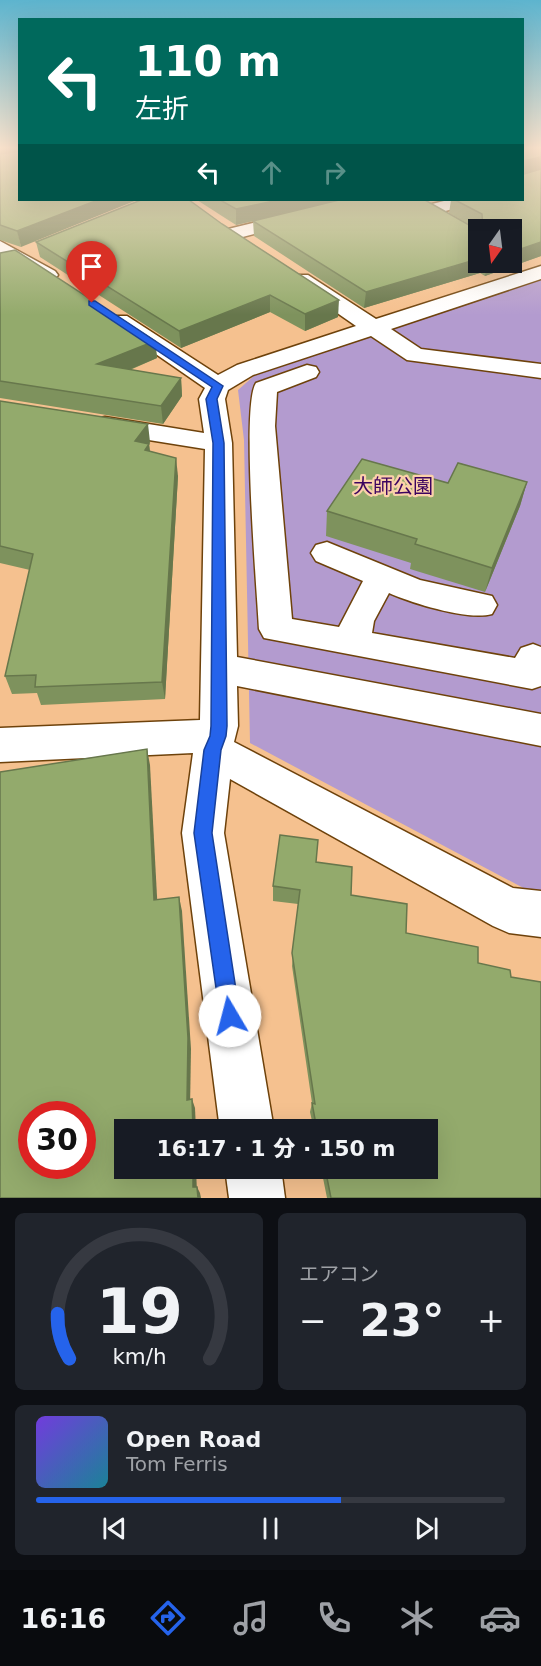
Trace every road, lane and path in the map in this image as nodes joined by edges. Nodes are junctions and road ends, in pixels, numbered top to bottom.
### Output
1 (354, 203) edge
2 (416, 203) edge
3 (456, 203) edge
4 (430, 210) junction
5 (213, 221) edge
6 (449, 222) edge
7 (231, 234) junction
8 (250, 246) edge
9 (0, 247) edge
10 (19, 257) edge
11 (287, 270) edge
12 (533, 274) edge
13 (66, 286) edge
14 (105, 312) edge
15 (384, 333) junction
16 (541, 371) edge
17 (218, 386) junction
18 (78, 421) edge
19 (219, 443) junction
20 (327, 553) dead end
21 (381, 577) junction
22 (480, 604) dead end
23 (353, 643) junction
24 (533, 658) dead end
25 (218, 668) junction
26 (541, 730) edge
27 (215, 743) junction
28 (0, 745) edge
29 (541, 914) edge
30 (245, 1119) edge
31 (254, 1179) edge
32 (257, 1198) edge

1 - 7 street
2 - 4 street
3 - 4 street
4 - 6 street
5 - 7 street
7 - 8 street
9 - 10 street
10 - 13 street
11 - 15 street
12 - 15 street
14 - 17 street
15 - 16 street
15 - 17 street
15 - 23 street
17 - 19 street
18 - 19 street
19 - 25 street
20 - 21 street
21 - 22 street
21 - 23 street
23 - 24 street
25 - 26 street
25 - 27 street
27 - 28 street
27 - 29 street
27 - 30 street
31 - 32 street

